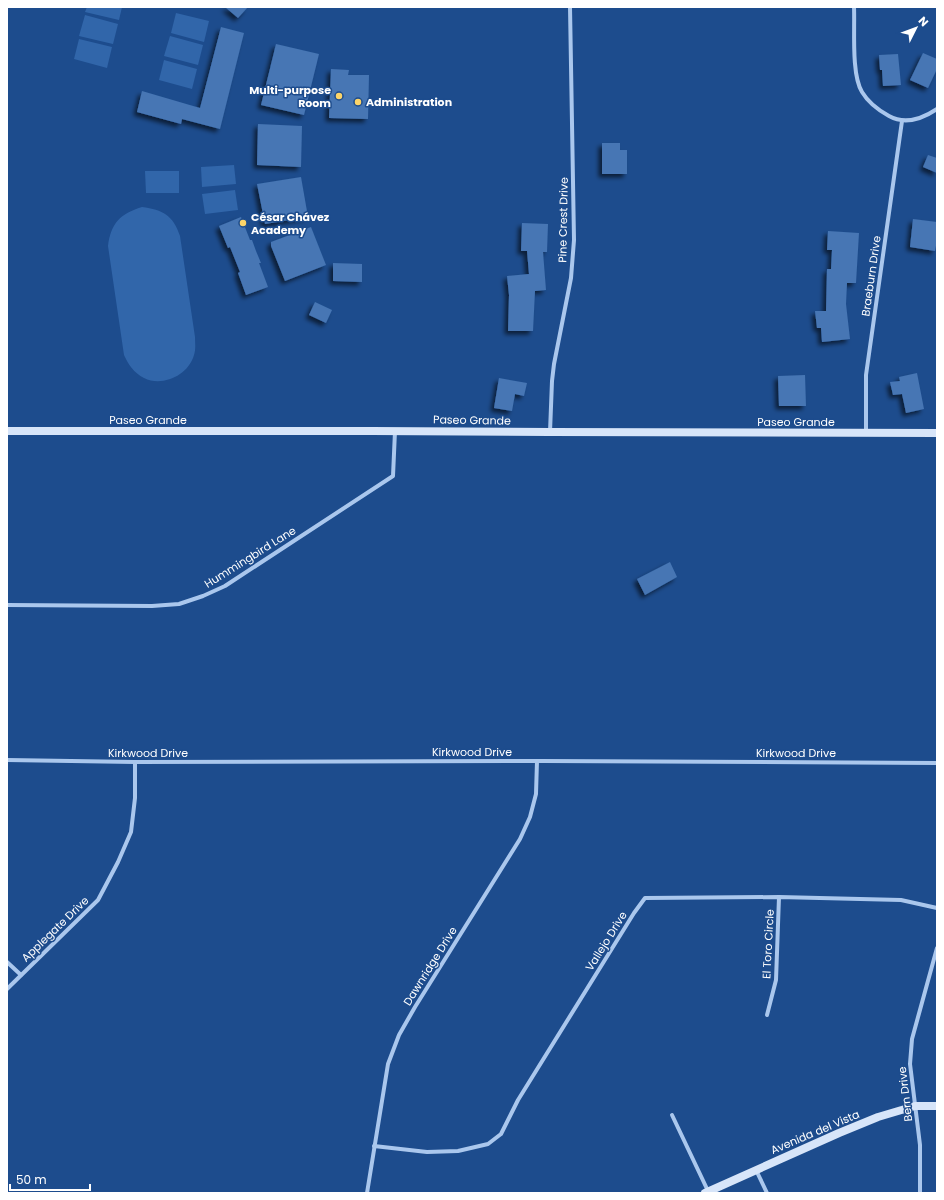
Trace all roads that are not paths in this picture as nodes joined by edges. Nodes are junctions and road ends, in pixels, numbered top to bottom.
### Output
1 (570, 7) edge
2 (854, 7) edge
3 (937, 109) edge
4 (902, 121) junction
5 (395, 430) junction
6 (7, 431) edge
7 (550, 432) junction
8 (866, 433) junction
9 (937, 433) edge
10 (7, 605) edge
11 (7, 760) edge
12 (537, 761) junction
13 (135, 762) junction
14 (937, 763) edge
15 (779, 897) junction
16 (937, 908) edge
17 (937, 948) edge
18 (7, 962) edge
19 (21, 975) junction
20 (7, 989) edge
21 (767, 1015) dead end
22 (915, 1106) junction
23 (937, 1106) edge
24 (672, 1115) dead end
25 (374, 1146) junction
26 (756, 1170) junction
27 (707, 1192) edge
28 (367, 1193) edge
29 (767, 1193) edge
30 (920, 1193) edge

1 - 7 street, Pine Crest Drive
2 - 4 street
3 - 4 street
4 - 8 street, Braeburn Drive
5 - 6 main road, Paseo Grande
5 - 7 main road, Paseo Grande
5 - 10 street, Hummingbird Lane
7 - 8 main road, Paseo Grande
8 - 9 main road, Paseo Grande
11 - 13 street, Kirkwood Drive
12 - 13 street, Kirkwood Drive
12 - 14 street, Kirkwood Drive
12 - 25 street, Dawnridge Drive
13 - 19 street, Applegate Drive
15 - 16 street, Vallejo Drive
15 - 21 street, El Toro Circle
15 - 25 street, Vallejo Drive
17 - 22 street, Bern Drive
18 - 19 street
19 - 20 street, Applegate Drive
22 - 23 main road, Avenida del Vista
22 - 26 main road, Avenida del Vista
22 - 30 street, Bern Drive
24 - 27 street
25 - 28 street, Dawnridge Drive
26 - 27 main road, Avenida del Vista
26 - 29 street

